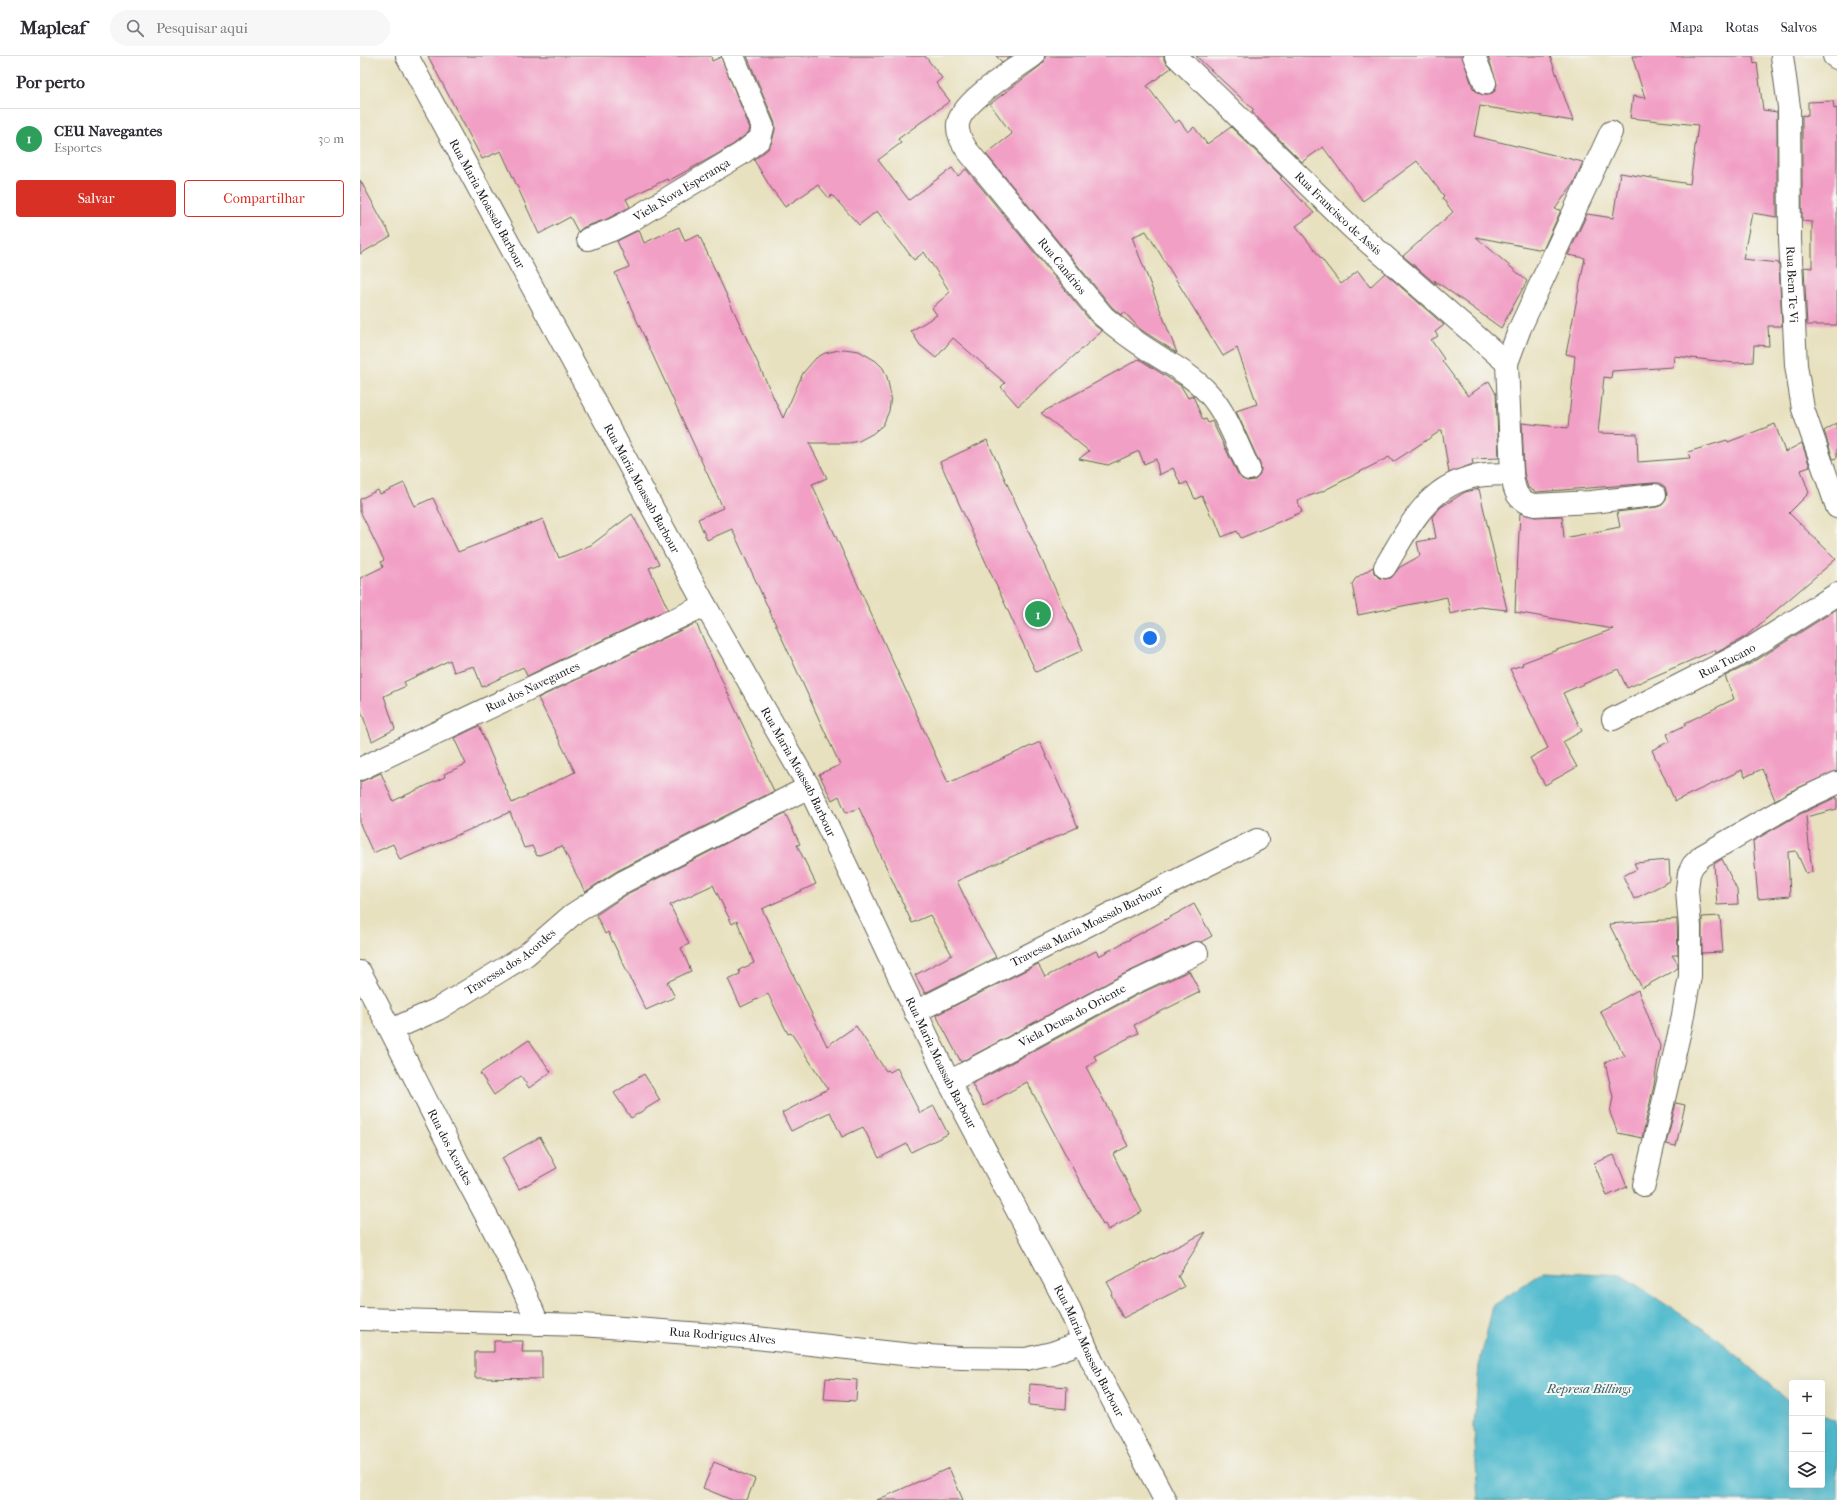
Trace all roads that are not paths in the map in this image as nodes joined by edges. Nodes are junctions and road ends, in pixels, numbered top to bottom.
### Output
1 (406, 56) edge
2 (733, 56) edge
3 (1033, 56) edge
4 (1176, 56) edge
5 (1474, 56) edge
6 (1782, 56) edge
7 (1834, 56) edge
8 (1837, 58) edge
9 (1485, 84) dead end
10 (1611, 132) dead end
11 (588, 238) dead end
12 (1507, 364) junction
13 (1250, 469) dead end
14 (1512, 474) junction
15 (1654, 495) dead end
16 (1837, 508) edge
17 (1385, 567) dead end
18 (1837, 594) edge
19 (705, 605) junction
20 (1613, 719) dead end
21 (360, 769) edge
22 (1837, 783) edge
23 (809, 787) junction
24 (1257, 840) dead end
25 (1197, 953) dead end
26 (360, 972) edge
27 (915, 1012) junction
28 (391, 1030) junction
29 (949, 1082) junction
30 (1644, 1185) dead end
31 (360, 1319) edge
32 (538, 1324) junction
33 (1082, 1342) junction
34 (1165, 1500) edge

1 - 19 street, Rua Maria Moassab Barbour
2 - 11 street, Viela Nova Esperança
3 - 13 street, Rua Canários
4 - 12 street, Rua Francisco de Assis
5 - 9 street
6 - 16 street, Rua Bem Te Vi
7 - 8 street
10 - 12 street
12 - 14 street
14 - 15 street
14 - 17 street
18 - 20 street, Rua Tucano
19 - 21 street, Rua dos Navegantes
19 - 23 street, Rua Maria Moassab Barbour
22 - 30 street
23 - 27 street, Rua Maria Moassab Barbour
23 - 28 street, Travessa dos Acordes
24 - 27 street, Travessa Maria Moassab Barbour
25 - 29 street, Viela Deusa do Oriente
26 - 28 street, Rua dos Acordes
27 - 29 street, Rua Maria Moassab Barbour
28 - 32 street, Rua dos Acordes
29 - 33 street, Rua Maria Moassab Barbour
31 - 32 street, Rua Rodrigues Alves
32 - 33 street, Rua Rodrigues Alves
33 - 34 street, Rua Maria Moassab Barbour

